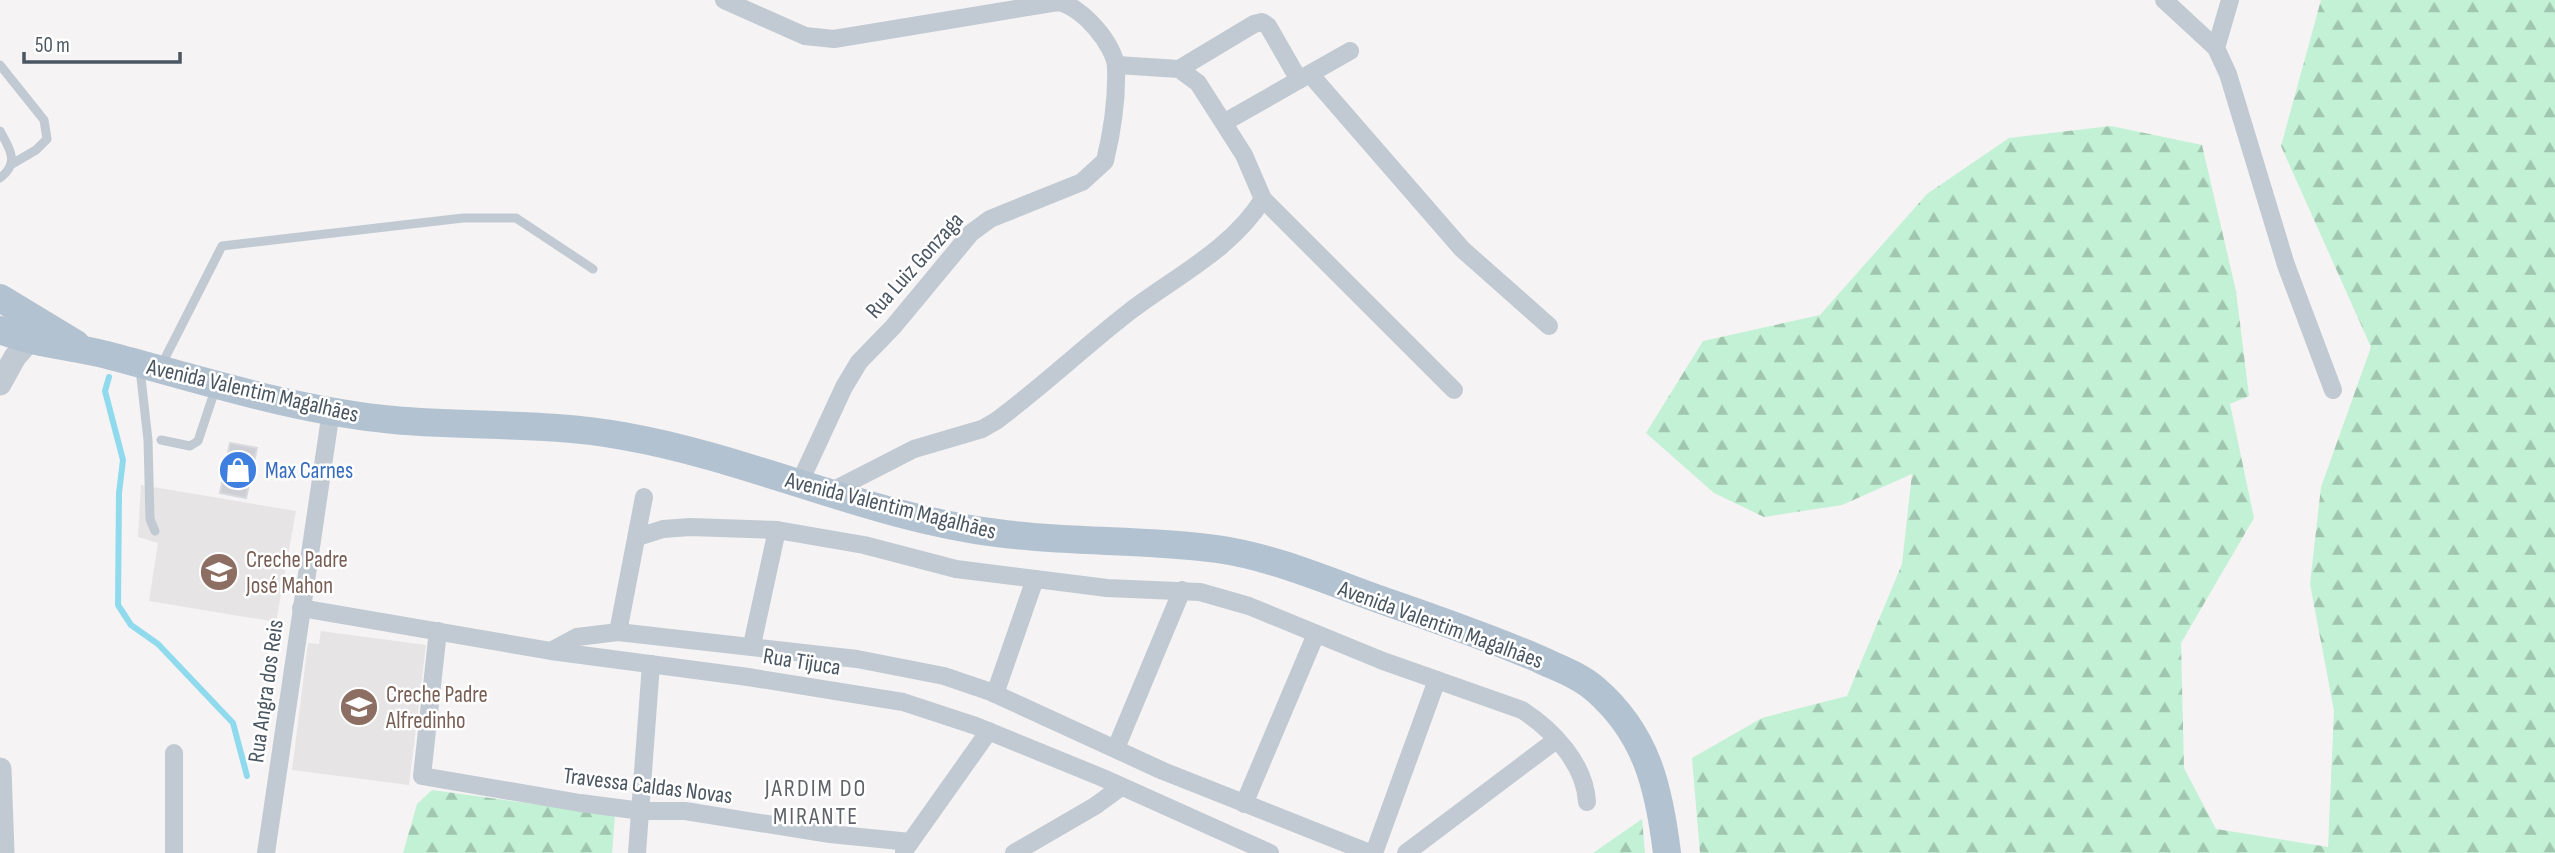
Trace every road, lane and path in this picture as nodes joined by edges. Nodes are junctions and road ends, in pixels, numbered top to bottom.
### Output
1 (724, 0) edge
2 (2164, 0) edge
3 (2230, 0) edge
4 (2216, 48) junction
5 (1350, 51) dead end
6 (0, 65) edge
7 (1117, 65) junction
8 (1179, 69) junction
9 (1305, 77) junction
10 (1225, 122) junction
11 (0, 131) edge
12 (12, 164) junction
13 (0, 178) edge
14 (1263, 199) junction
15 (593, 269) dead end
16 (0, 298) edge
17 (1549, 326) dead end
18 (0, 330) edge
19 (37, 333) junction
20 (149, 366) junction
21 (0, 384) edge
22 (217, 386) junction
23 (1454, 390) dead end
24 (2333, 390) dead end
25 (331, 411) junction
26 (161, 440) dead end
27 (799, 484) junction
28 (828, 493) junction
29 (644, 497) dead end
30 (777, 530) junction
31 (155, 531) dead end
32 (638, 537) junction
33 (1035, 579) junction
34 (1182, 590) junction
35 (301, 608) junction
36 (438, 631) junction
37 (618, 632) junction
38 (1316, 634) junction
39 (752, 645) junction
40 (551, 652) junction
41 (651, 664) junction
42 (1437, 680) junction
43 (995, 694) junction
44 (989, 731) junction
45 (1556, 740) junction
46 (1115, 748) junction
47 (174, 753) dead end
48 (0, 769) edge
49 (1121, 787) junction
50 (1587, 802) dead end
51 (1244, 804) junction
52 (642, 811) junction
53 (906, 848) edge
54 (3, 853) edge
55 (174, 853) edge
56 (266, 853) edge
57 (637, 853) edge
58 (1014, 853) edge
59 (1270, 853) edge
60 (1372, 853) edge
61 (1406, 853) edge
62 (1667, 853) edge

1 - 7 street
2 - 4 street
3 - 4 street
4 - 24 street
5 - 9 street
6 - 12 lane
7 - 8 street
7 - 27 street, Rua Luiz Gonzaga
8 - 9 street
8 - 10 street
9 - 10 street
9 - 17 street
10 - 14 street
11 - 12 lane
12 - 13 lane
14 - 23 street
14 - 28 street
15 - 20 lane
16 - 19 main road, Avenida Valentim Magalhães
18 - 19 main road, Avenida Valentim Magalhães
19 - 20 main road, Avenida Valentim Magalhães
19 - 21 street
20 - 22 main road, Avenida Valentim Magalhães
20 - 31 lane
22 - 25 main road, Avenida Valentim Magalhães
22 - 26 lane
25 - 27 main road, Avenida Valentim Magalhães
25 - 35 street, Rua Angra dos Reis
27 - 28 main road, Avenida Valentim Magalhães
28 - 62 main road, Avenida Valentim Magalhães
29 - 32 street
30 - 32 street
30 - 33 street
30 - 39 street
32 - 37 street
33 - 34 street
33 - 43 street
34 - 38 street
34 - 46 street
35 - 36 street, Rua Tijuca
35 - 56 street, Rua Angra dos Reis
36 - 40 street, Rua Tijuca
36 - 52 street, Travessa Caldas Novas
37 - 39 street
37 - 40 street
38 - 42 street
38 - 51 street
39 - 43 street
40 - 41 street, Rua Tijuca
41 - 44 street, Rua Tijuca
41 - 52 street
42 - 45 street
42 - 60 street
43 - 46 street
44 - 49 street, Rua Tijuca
44 - 53 street
45 - 50 street
45 - 61 street
46 - 51 street
47 - 55 street
48 - 54 street
49 - 58 street
49 - 59 street, Rua Tijuca
51 - 60 street
52 - 53 street, Travessa Caldas Novas
52 - 57 street

